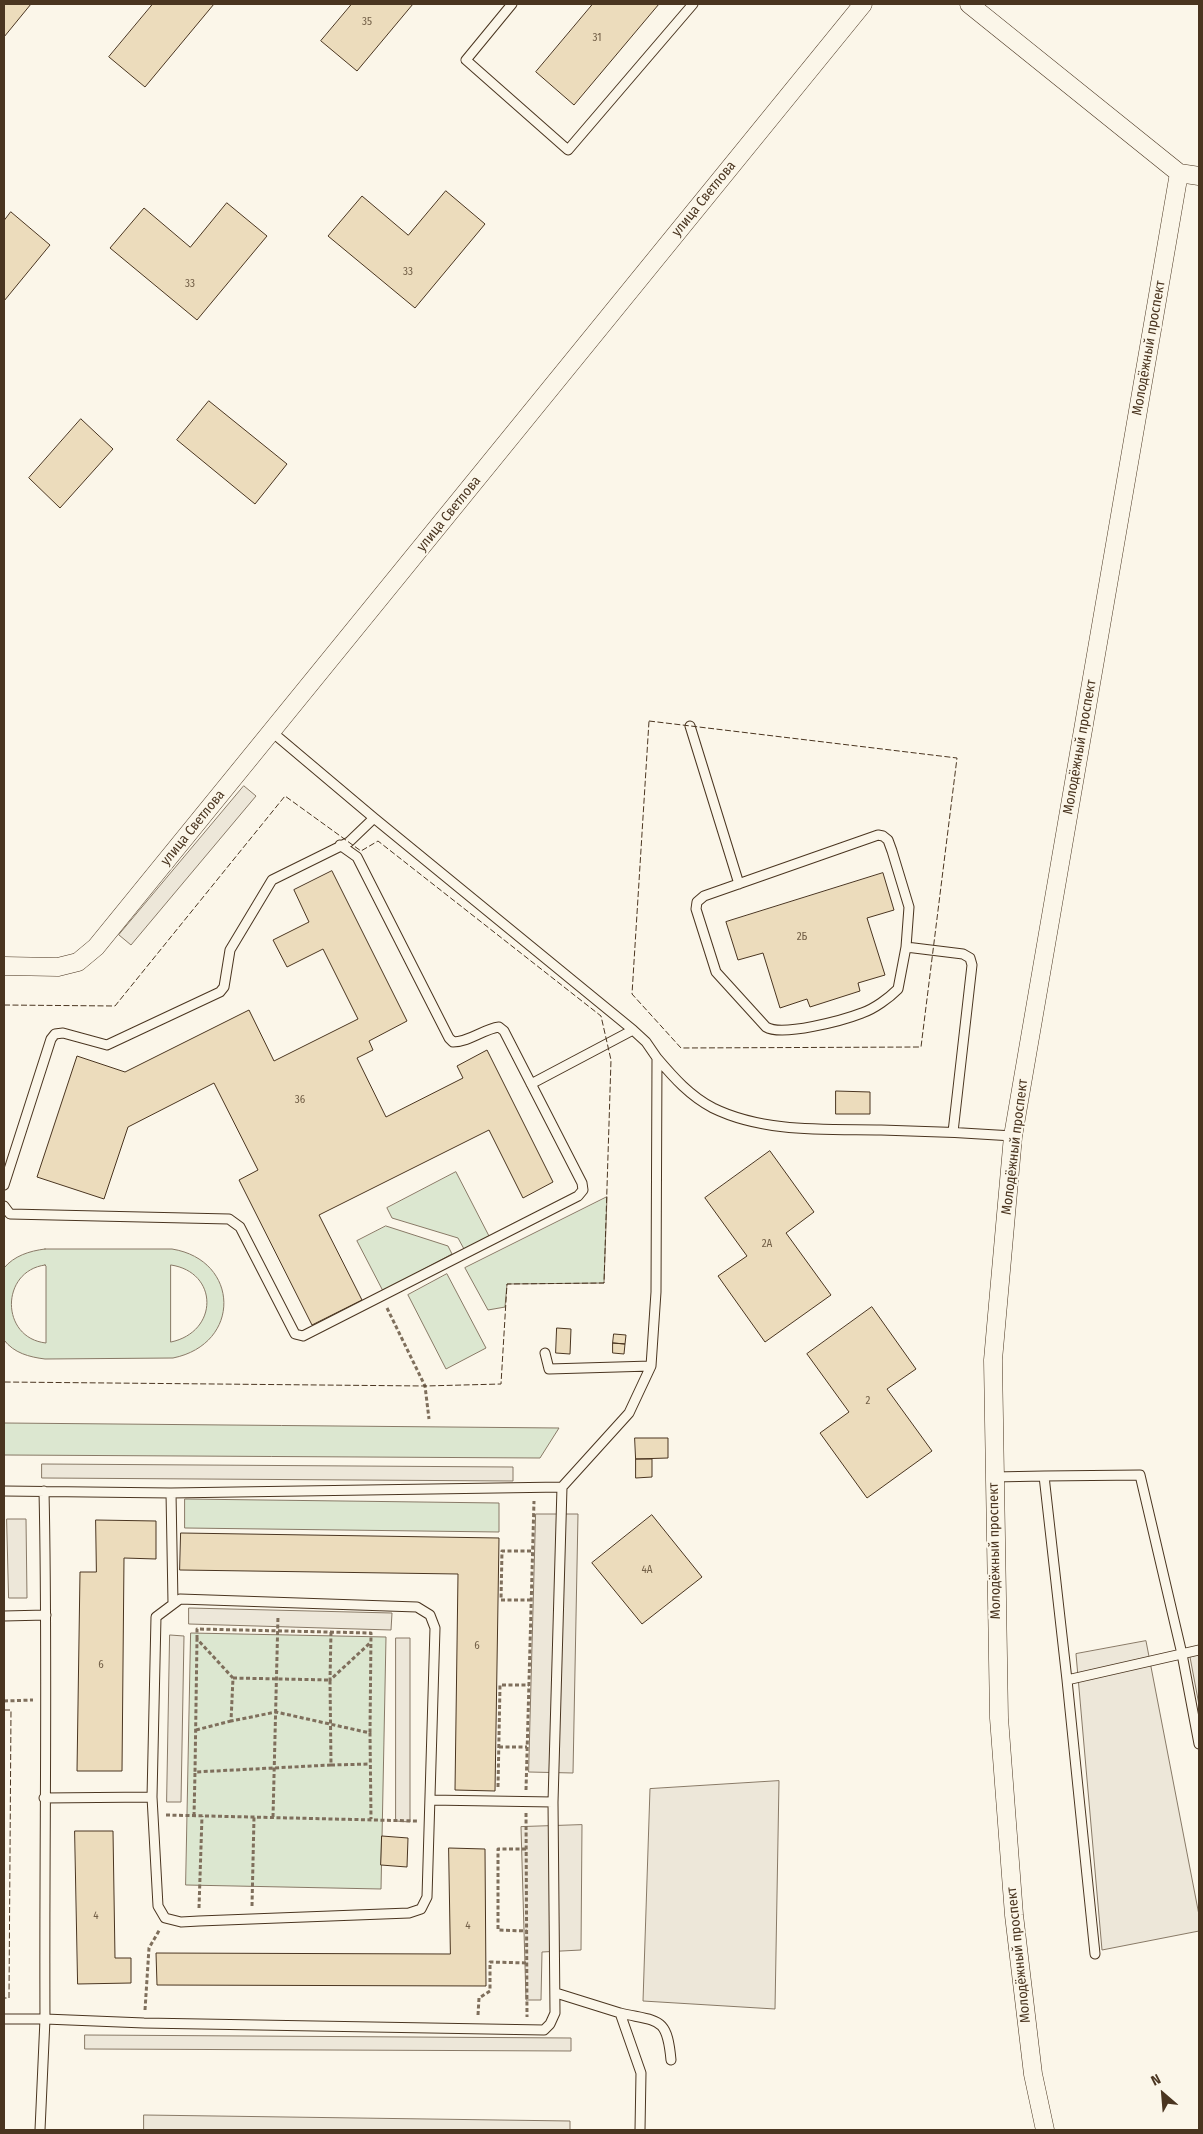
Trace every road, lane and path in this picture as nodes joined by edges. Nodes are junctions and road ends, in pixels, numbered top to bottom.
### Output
1 (512, 4) edge
2 (693, 4) edge
3 (863, 4) edge
4 (970, 4) edge
5 (1179, 173) junction
6 (1199, 176) edge
7 (690, 726) dead end
8 (272, 732) junction
9 (374, 818) junction
10 (340, 845) junction
11 (739, 884) junction
12 (906, 947) junction
13 (4, 966) edge
14 (633, 1030) junction
15 (657, 1058) junction
16 (531, 1084) junction
17 (953, 1132) junction
18 (1013, 1136) junction
19 (4, 1185) edge
20 (4, 1206) edge
21 (382, 1296) junction
22 (545, 1353) dead end
23 (651, 1366) junction
24 (429, 1419) dead end
25 (1044, 1476) junction
26 (994, 1477) junction
27 (534, 1488) junction
28 (562, 1488) junction
29 (4, 1491) edge
30 (44, 1491) junction
31 (171, 1493) junction
32 (533, 1551) junction
33 (531, 1600) junction
34 (173, 1603) junction
35 (278, 1603) junction
36 (46, 1615) junction
37 (4, 1616) edge
38 (278, 1631) junction
39 (331, 1632) junction
40 (197, 1639) junction
41 (371, 1642) junction
42 (1199, 1650) edge
43 (1182, 1654) junction
44 (233, 1678) junction
45 (277, 1679) junction
46 (330, 1680) junction
47 (1067, 1680) junction
48 (529, 1685) junction
49 (46, 1700) junction
50 (4, 1701) edge
51 (276, 1712) junction
52 (231, 1721) junction
53 (331, 1724) junction
54 (196, 1730) junction
55 (370, 1732) junction
56 (1199, 1744) edge
57 (499, 1747) junction
58 (527, 1748) junction
59 (370, 1764) junction
60 (331, 1765) junction
61 (274, 1768) junction
62 (195, 1772) junction
63 (152, 1797) junction
64 (44, 1798) junction
65 (430, 1800) junction
66 (498, 1801) junction
67 (526, 1802) junction
68 (553, 1802) junction
69 (153, 1815) junction
70 (194, 1816) junction
71 (202, 1816) junction
72 (254, 1817) junction
73 (273, 1817) junction
74 (371, 1820) junction
75 (430, 1821) junction
76 (526, 1848) junction
77 (166, 1918) junction
78 (252, 1919) junction
79 (199, 1922) junction
80 (527, 1931) junction
81 (1095, 1954) dead end
82 (527, 1962) junction
83 (556, 1994) junction
84 (620, 2013) junction
85 (478, 2016) dead end
86 (4, 2019) edge
87 (45, 2019) junction
88 (144, 2023) junction
89 (528, 2030) junction
90 (671, 2060) dead end
91 (40, 2130) edge
92 (640, 2130) edge
93 (1045, 2130) edge

1 - 2 lane
3 - 8 street, улица Светлова
4 - 5 street
5 - 6 street
5 - 18 street, Молодёжный проспект
7 - 11 lane
8 - 9 lane
8 - 13 street, улица Светлова
9 - 10 lane
9 - 14 lane
10 - 16 lane
10 - 19 lane
11 - 12 lane
11 - 12 lane
12 - 17 lane
14 - 15 lane
14 - 16 lane
15 - 17 lane
15 - 23 lane
16 - 21 lane
17 - 18 lane
18 - 26 street, Молодёжный проспект
20 - 21 lane
21 - 24 path
22 - 23 lane
23 - 28 lane
25 - 26 lane
25 - 43 lane
25 - 47 lane
26 - 93 street, Молодёжный проспект
27 - 28 lane
27 - 31 lane
27 - 32 path
28 - 68 lane
29 - 30 lane
30 - 31 lane
30 - 36 lane
31 - 34 lane
32 - 33 path
32 - 33 path
33 - 48 path
34 - 35 lane
34 - 63 lane
35 - 38 path
35 - 65 lane
36 - 37 lane
36 - 49 lane
38 - 39 path
38 - 40 path
38 - 45 path
39 - 41 path
39 - 46 path
40 - 44 path
40 - 54 path
41 - 46 path
41 - 55 path
42 - 43 lane
43 - 47 lane
43 - 56 lane
44 - 45 path
44 - 52 path
45 - 46 path
45 - 51 path
46 - 53 path
47 - 81 lane
48 - 57 path
48 - 58 path
49 - 50 path
49 - 64 lane
51 - 52 path
51 - 53 path
51 - 61 path
52 - 54 path
53 - 55 path
53 - 60 path
54 - 62 path
55 - 59 path
57 - 58 path
57 - 66 path
58 - 67 path
59 - 60 path
59 - 74 path
60 - 61 path
61 - 62 path
61 - 73 path
62 - 70 path
63 - 64 lane
63 - 69 lane
64 - 87 lane
65 - 66 lane
65 - 75 lane
66 - 67 lane
67 - 68 lane
67 - 76 path
68 - 83 lane
69 - 70 path
69 - 77 lane
70 - 71 path
71 - 72 path
71 - 79 path
72 - 73 path
72 - 78 path
73 - 74 path
74 - 75 path
75 - 78 lane
76 - 80 path
76 - 80 path
77 - 79 lane
77 - 88 path
78 - 79 lane
80 - 82 path
82 - 85 path
82 - 89 path
83 - 84 lane
83 - 89 lane
84 - 90 lane
84 - 92 lane
86 - 87 lane
87 - 88 lane
87 - 91 lane
88 - 89 lane

